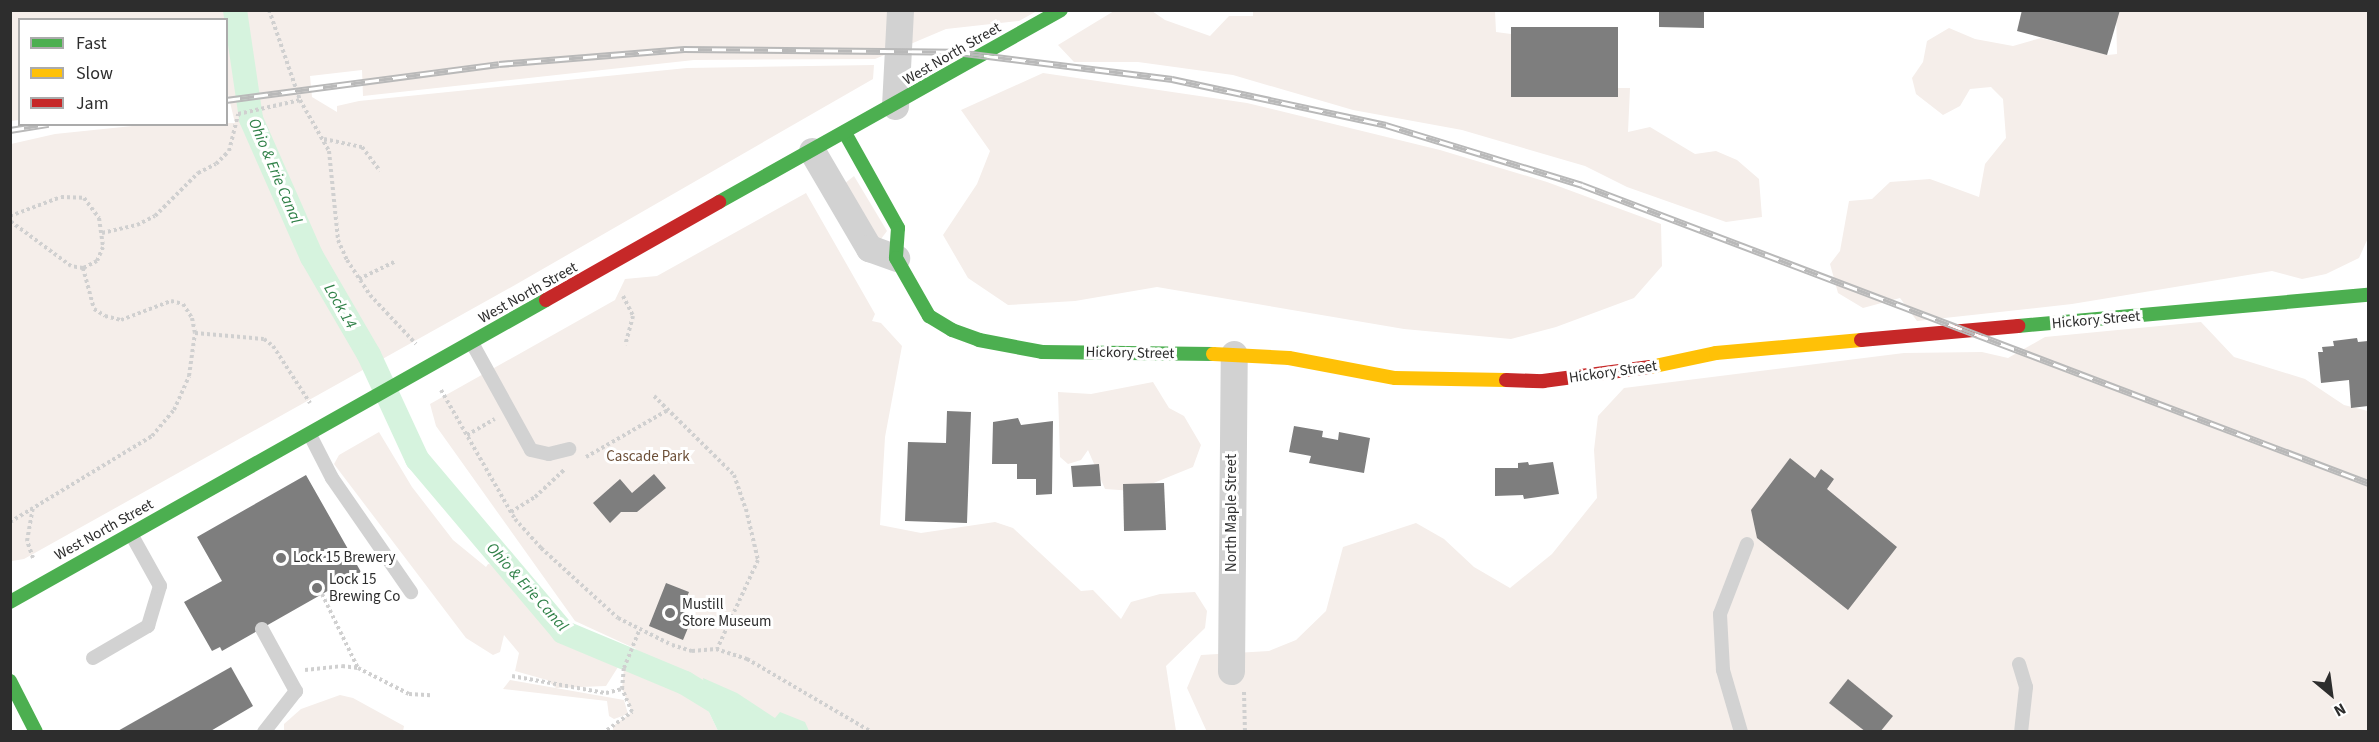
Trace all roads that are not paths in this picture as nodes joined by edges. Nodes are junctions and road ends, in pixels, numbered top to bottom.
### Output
1 (900, 10) edge
2 (1061, 10) edge
3 (895, 106) junction
4 (845, 134) junction
5 (812, 152) junction
6 (896, 258) junction
7 (2368, 295) edge
8 (472, 343) junction
9 (1234, 354) junction
10 (310, 435) junction
11 (569, 449) dead end
12 (131, 534) junction
13 (1747, 544) dead end
14 (411, 592) dead end
15 (10, 602) edge
16 (262, 629) dead end
17 (93, 658) dead end
18 (2019, 664) dead end
19 (1232, 672) road end
20 (10, 681) edge
21 (36, 732) edge
22 (264, 732) edge
23 (1741, 732) edge
24 (2020, 732) edge

1 - 3 street
2 - 3 street, West North Street
3 - 4 street, West North Street
4 - 5 street, West North Street
4 - 6 street
5 - 6 street
5 - 8 street, West North Street
6 - 9 street, Hickory Street
7 - 9 street, Hickory Street
8 - 10 street, West North Street
8 - 11 lane
9 - 19 street, North Maple Street
10 - 12 street, West North Street
10 - 14 lane
12 - 15 street, West North Street
12 - 17 lane
13 - 23 lane
16 - 22 lane
18 - 24 lane
20 - 21 street

